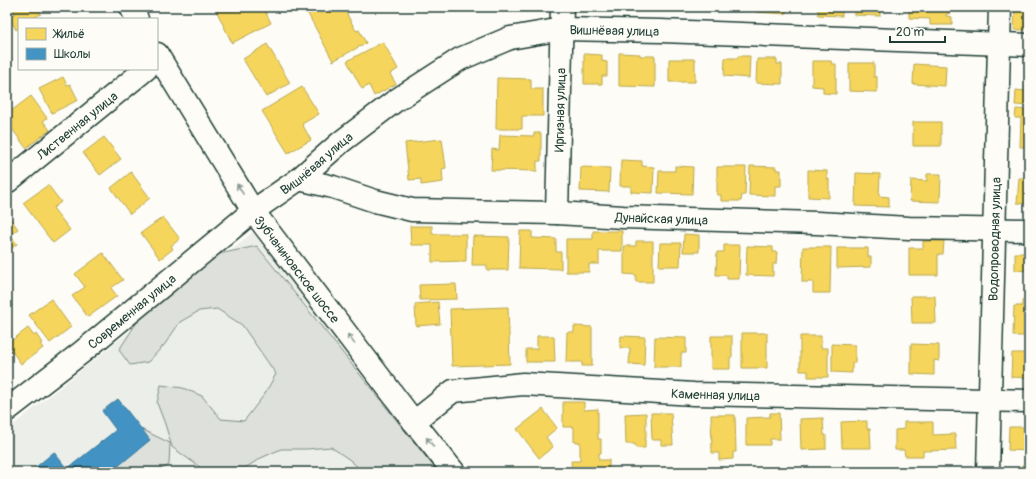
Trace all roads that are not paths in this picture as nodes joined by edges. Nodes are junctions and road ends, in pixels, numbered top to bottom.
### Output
1 (131, 7) edge
2 (562, 7) edge
3 (1000, 7) edge
4 (136, 18) edge
5 (562, 29) junction
6 (999, 44) junction
7 (1029, 45) edge
8 (158, 66) edge
9 (144, 70) edge
10 (299, 179) junction
11 (7, 182) edge
12 (253, 210) junction
13 (557, 212) junction
14 (994, 230) junction
15 (1029, 230) edge
16 (990, 399) junction
17 (1029, 400) edge
18 (7, 410) edge
19 (414, 422) junction
20 (454, 472) edge
21 (988, 472) edge

1 - 4 street
2 - 5 street, Иргизная улица
3 - 6 street, Водопроводная улица
5 - 6 street, Вишнёвая улица
5 - 10 street, Вишнёвая улица
5 - 13 street, Иргизная улица
6 - 7 street, Вишнёвая улица
6 - 14 street, Водопроводная улица
12 -> 8 street, Зубчаниновское шоссе
9 - 11 street, Лиственная улица
10 - 12 street, Вишнёвая улица
10 - 13 street, Дунайская улица
12 - 18 street, Современная улица
19 -> 12 street, Зубчаниновское шоссе
13 - 14 street, Дунайская улица
14 - 15 street, Дунайская улица
14 - 16 street, Водопроводная улица
16 - 17 street, Каменная улица
16 - 19 street, Каменная улица
16 - 21 street, Водопроводная улица
20 -> 19 street, Зубчаниновское шоссе

